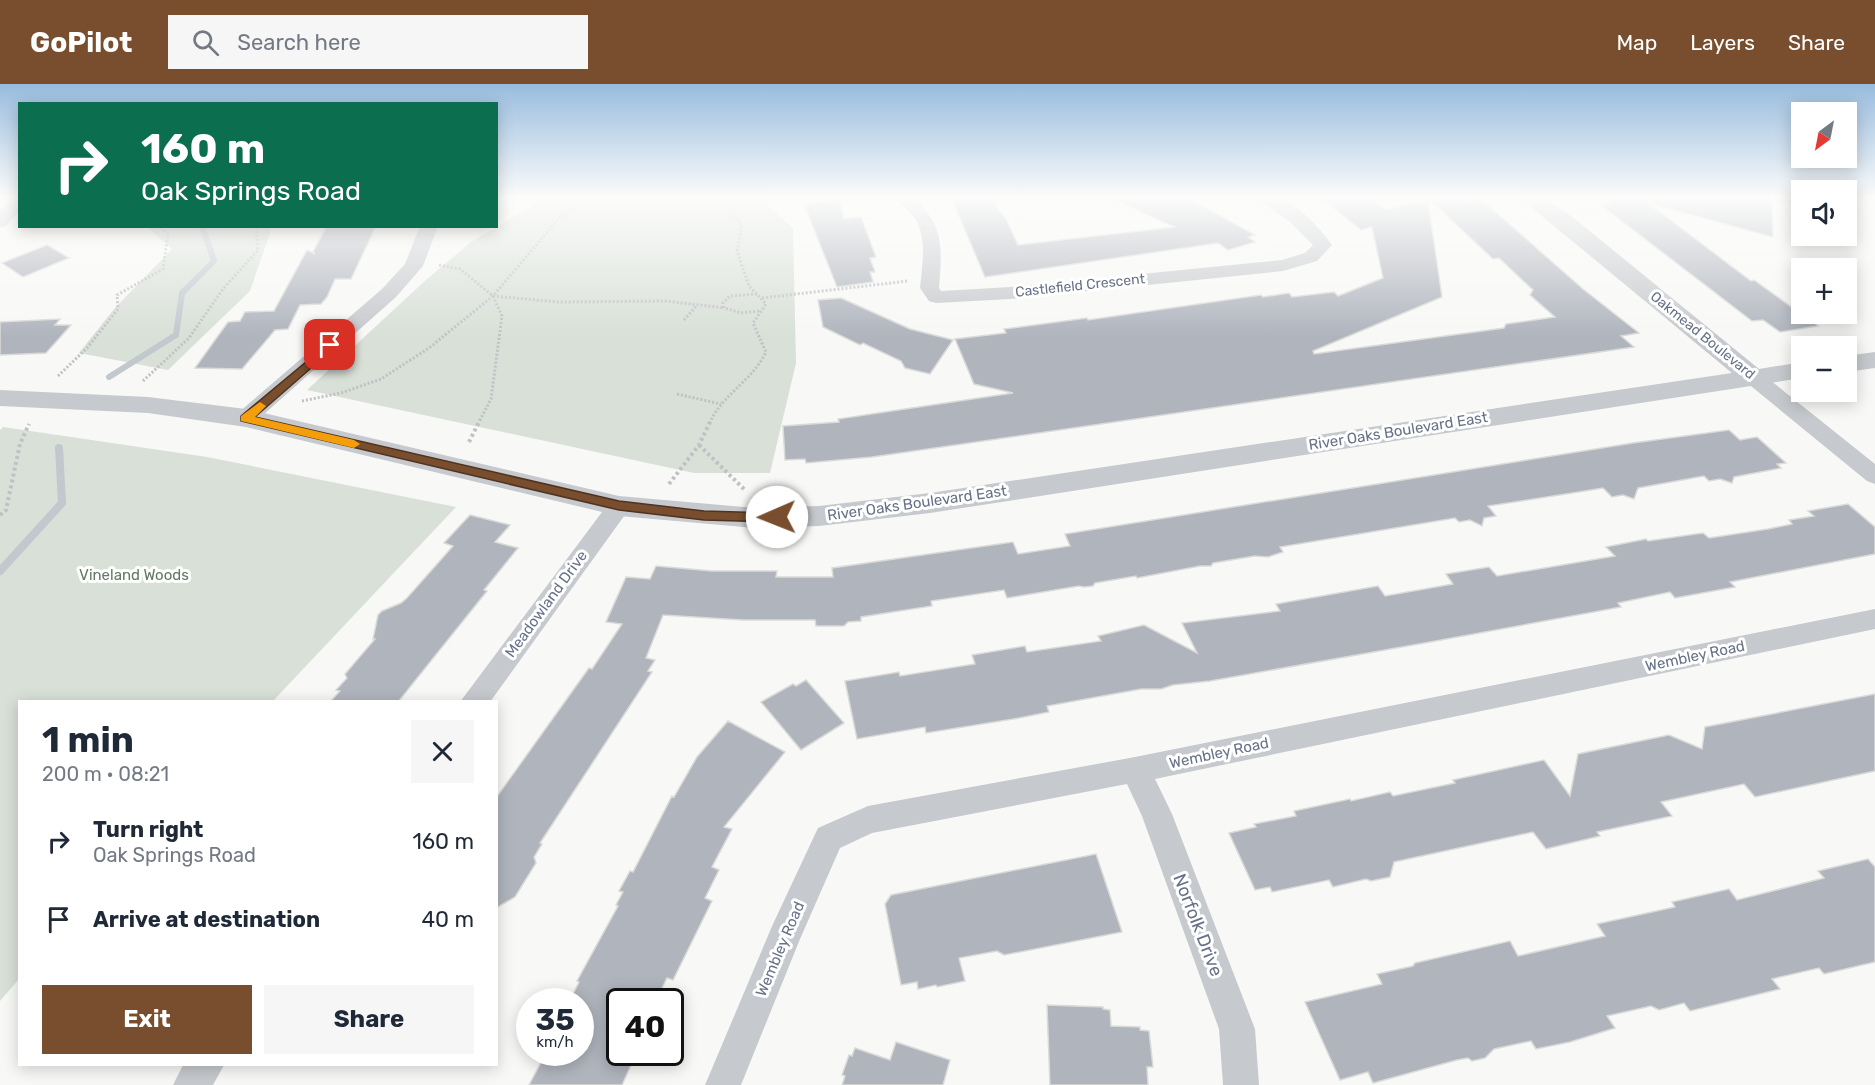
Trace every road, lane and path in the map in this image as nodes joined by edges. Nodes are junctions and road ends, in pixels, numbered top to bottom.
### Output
1 (167, 244) edge
2 (257, 244) edge
3 (422, 244) edge
4 (537, 244) edge
5 (738, 244) edge
6 (931, 244) edge
7 (1322, 244) edge
8 (1591, 244) edge
9 (439, 265) dead end
10 (930, 279) junction
11 (758, 294) junction
12 (493, 296) junction
13 (762, 298) junction
14 (698, 304) junction
15 (724, 308) junction
16 (759, 312) junction
17 (684, 320) dead end
18 (1875, 360) edge
19 (1857, 362) edge
20 (1791, 371) edge
21 (58, 376) dead end
22 (1753, 376) junction
23 (143, 381) dead end
24 (677, 394) dead end
25 (0, 398) edge
26 (292, 403) dead end
27 (721, 404) junction
28 (246, 418) junction
29 (29, 424) dead end
30 (469, 442) dead end
31 (699, 445) junction
32 (1875, 476) edge
33 (669, 484) dead end
34 (745, 490) dead end
35 (619, 506) junction
36 (0, 514) edge
37 (1875, 620) edge
38 (475, 700) edge
39 (1135, 770) junction
40 (205, 1066) edge
41 (191, 1085) edge
42 (723, 1085) edge
43 (1241, 1085) edge

1 - 21 path
2 - 23 path
3 - 28 street
4 - 12 path
5 - 11 path
6 - 10 street
7 - 10 street, Castlefield Crescent
8 - 22 street, Oakmead Boulevard
9 - 12 path
10 - 13 path
11 - 13 path
11 - 15 path
12 - 14 path
12 - 26 path
12 - 30 path
13 - 16 path
14 - 15 path
14 - 17 path
15 - 16 path
16 - 27 path
18 - 19 street
20 - 22 street, River Oaks Boulevard East
22 - 32 street, Oakmead Boulevard
22 - 35 street, River Oaks Boulevard East
24 - 27 path
25 - 28 street, River Oaks Boulevard East
27 - 31 path
28 - 35 street, River Oaks Boulevard East
29 - 36 path
31 - 33 path
31 - 34 path
35 - 38 street, Meadowland Drive
37 - 39 street, Wembley Road
39 - 42 street, Wembley Road
39 - 43 street, Norfolk Drive
40 - 41 street

